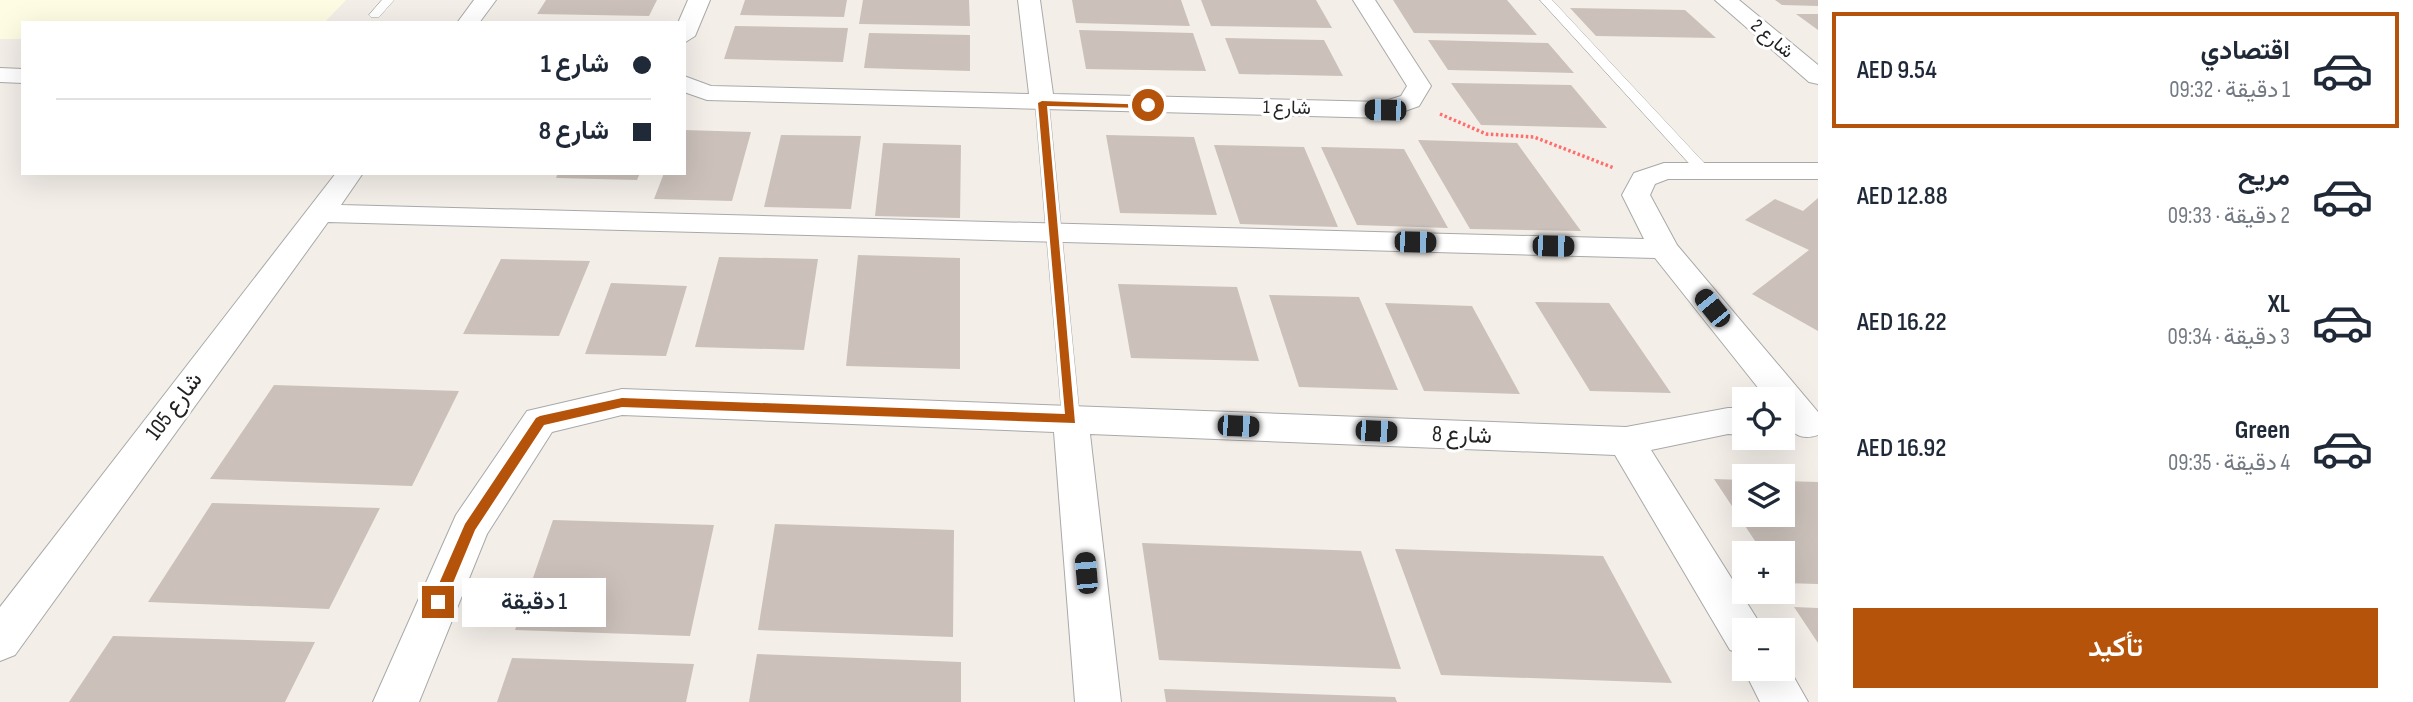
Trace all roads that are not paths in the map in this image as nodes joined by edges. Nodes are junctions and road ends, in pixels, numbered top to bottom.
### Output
1 (388, 0) edge
2 (485, 0) edge
3 (699, 0) edge
4 (1029, 0) edge
5 (1364, 0) edge
6 (1546, 0) edge
7 (1726, 0) edge
8 (375, 15) dead end
9 (469, 21) edge
10 (686, 31) edge
11 (0, 75) edge
12 (21, 76) edge
13 (1818, 77) edge
14 (686, 84) edge
15 (1042, 103) junction
16 (1702, 169) junction
17 (1818, 171) edge
18 (348, 175) edge
19 (318, 213) junction
20 (1055, 232) junction
21 (1664, 250) junction
22 (1071, 419) junction
23 (1732, 421) edge
24 (1803, 425) edge
25 (1626, 441) junction
26 (1734, 618) edge
27 (0, 641) edge
28 (1773, 681) edge
29 (396, 702) edge
30 (1098, 702) edge
31 (1785, 702) edge

1 - 8 lane
2 - 9 street
3 - 10 street
4 - 15 street
5 - 15 street, شارع 1
6 - 16 lane
7 - 13 street, شارع 2
11 - 12 street
14 - 15 street, شارع 1
15 - 20 lane
16 - 17 street
16 - 21 street
18 - 19 street, شارع 105
19 - 20 street
19 - 27 street, شارع 105
20 - 21 street
20 - 22 lane
21 - 24 street
22 - 25 street, شارع 8
22 - 29 street, شارع 8
22 - 30 street
23 - 25 street, شارع 8
25 - 26 street
28 - 31 street

